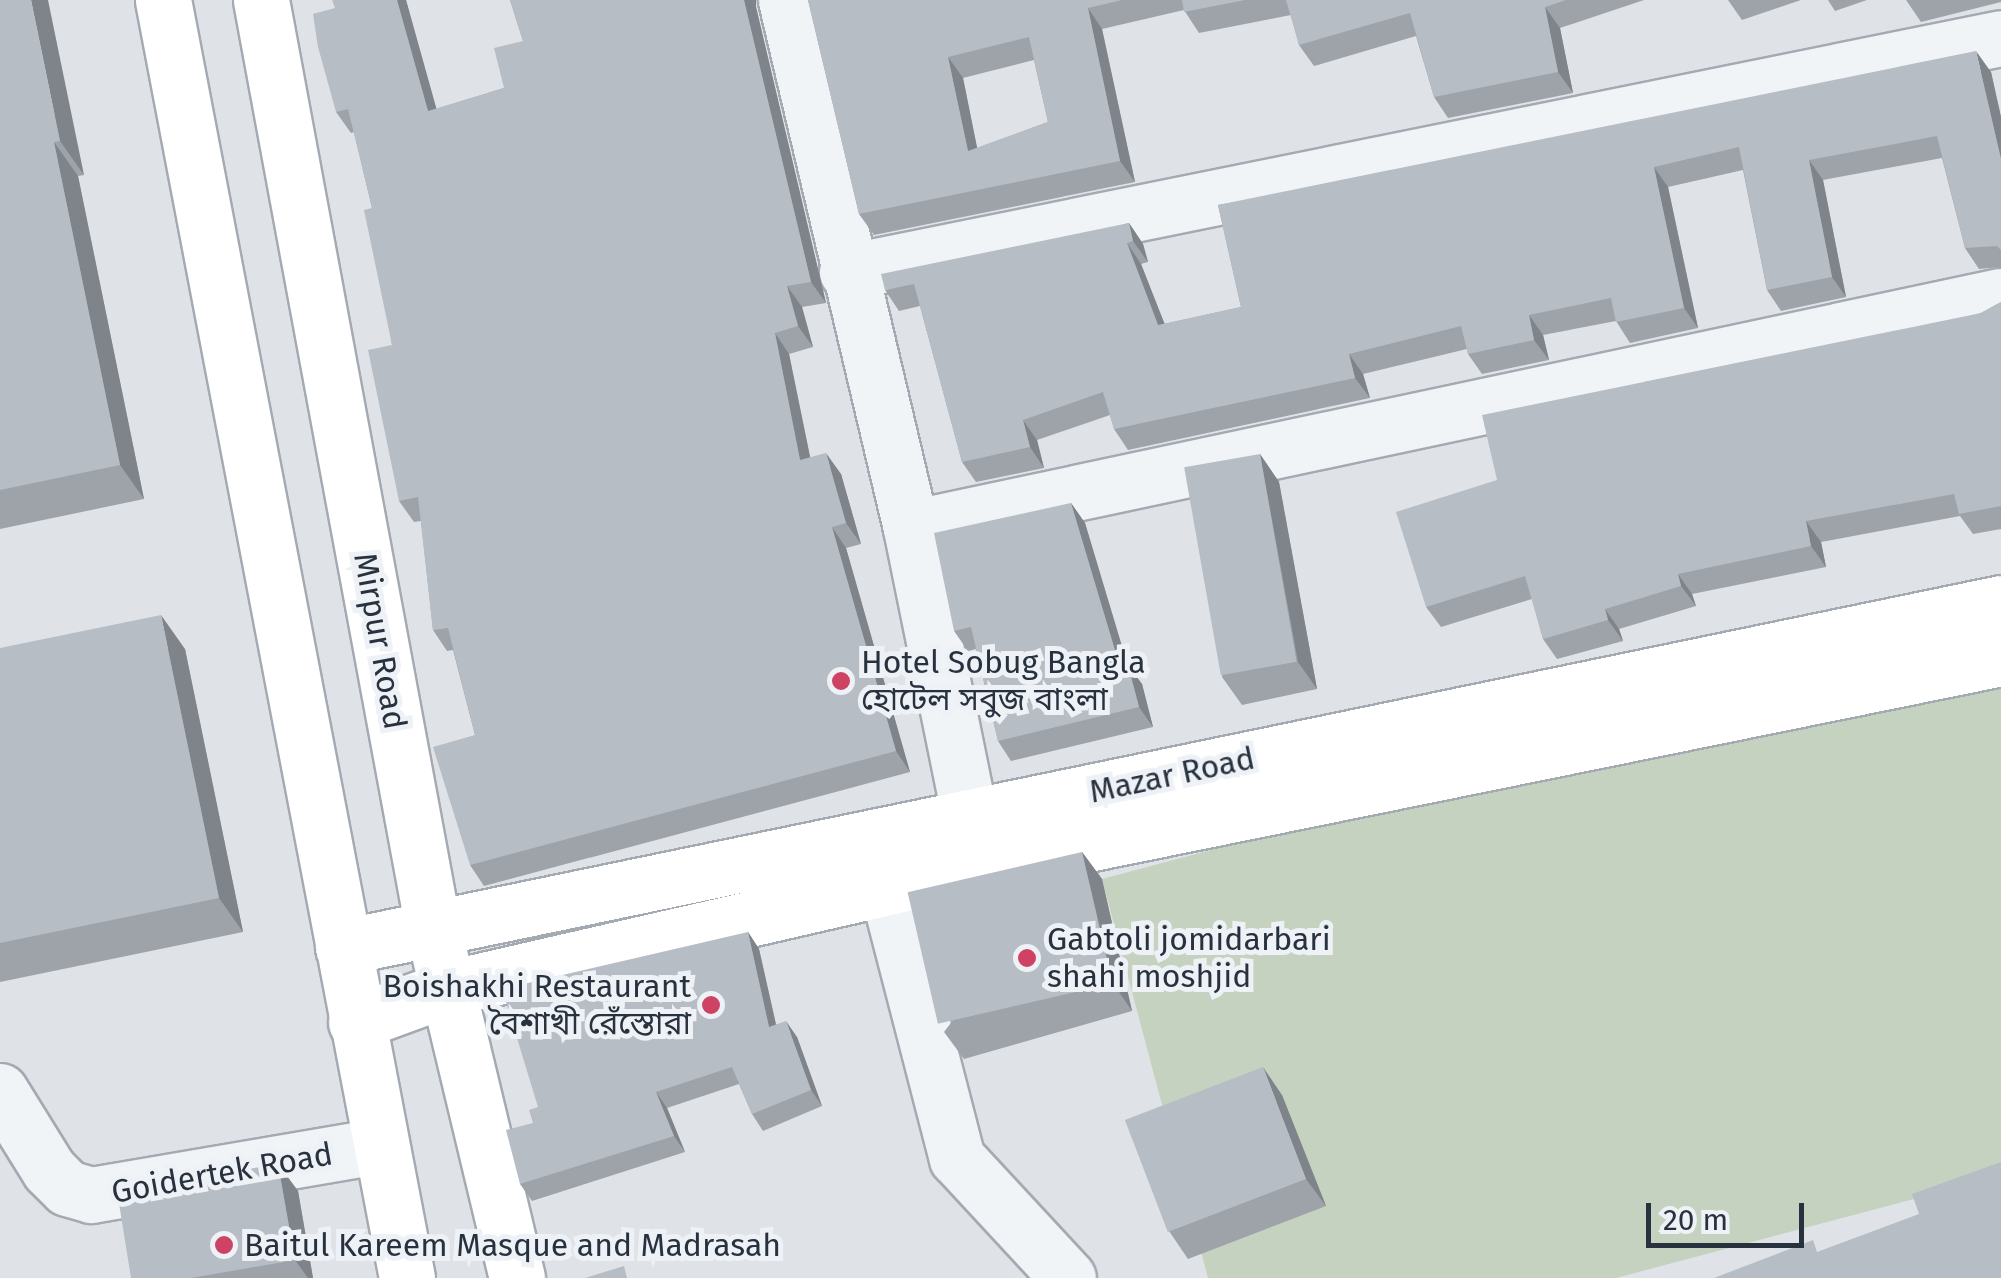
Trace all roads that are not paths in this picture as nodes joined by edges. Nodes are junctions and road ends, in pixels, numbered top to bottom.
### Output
1 (163, 0) edge
2 (261, 0) edge
3 (786, 0) edge
4 (2001, 38) edge
5 (847, 272) junction
6 (2001, 296) edge
7 (911, 528) junction
8 (2001, 603) edge
9 (2001, 658) edge
10 (970, 817) junction
11 (886, 888) junction
12 (433, 928) junction
13 (342, 947) junction
14 (449, 988) junction
15 (356, 1022) junction
16 (0, 1091) edge
17 (377, 1146) junction
18 (407, 1278) edge
19 (516, 1278) edge
20 (1068, 1278) edge

1 - 13 main road
2 - 12 main road, Mirpur Road
3 - 5 street
4 - 5 street
5 - 7 street
6 - 7 street
7 - 10 street
8 - 10 main road, Mazar Road
9 - 11 main road, Mazar Road
10 - 12 main road, Mazar Road
11 - 14 main road, Mazar Road
11 - 20 street
12 - 13 main road, Mazar Road
12 - 14 main road, Mirpur Road
13 - 15 main road
14 - 15 main road, Mazar Road
14 - 19 main road, Mirpur Road
15 - 17 main road
16 - 17 street, Goidertek Road
17 - 18 main road

